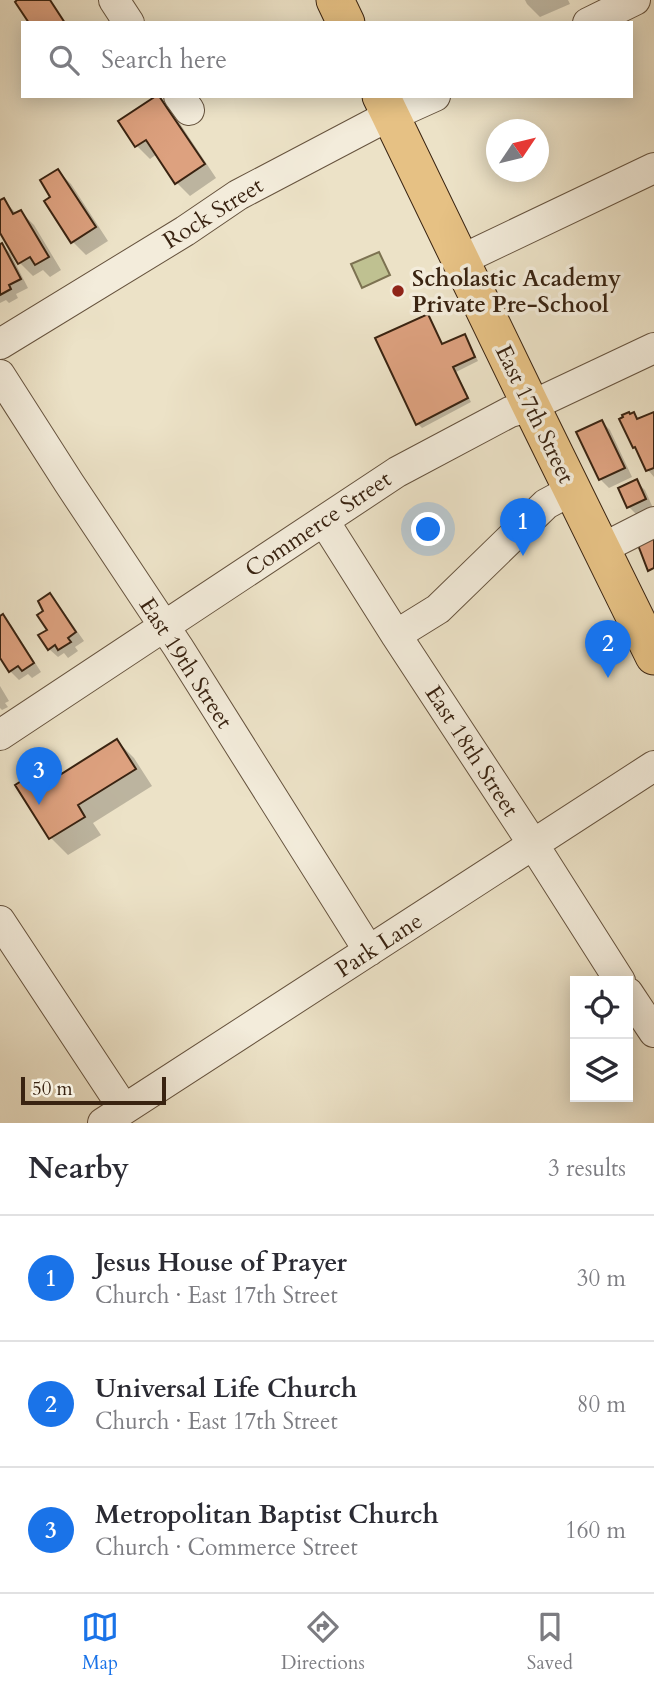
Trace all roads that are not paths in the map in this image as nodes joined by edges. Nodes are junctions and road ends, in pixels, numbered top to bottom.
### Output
1 (114, 0) edge
2 (335, 0) edge
3 (635, 0) edge
4 (128, 21) edge
5 (345, 21) edge
6 (592, 21) edge
7 (425, 98) edge
8 (386, 106) edge
9 (654, 168) edge
10 (461, 260) junction
11 (0, 344) edge
12 (654, 348) edge
13 (0, 375) edge
14 (531, 406) junction
15 (572, 490) junction
16 (324, 521) junction
17 (654, 522) edge
18 (601, 548) junction
19 (164, 626) junction
20 (396, 635) junction
21 (654, 656) edge
22 (0, 735) edge
23 (654, 766) edge
24 (533, 844) junction
25 (0, 921) edge
26 (369, 951) junction
27 (617, 976) edge
28 (633, 1000) edge
29 (654, 1032) edge
30 (113, 1116) edge

1 - 4 street
2 - 5 main road
3 - 6 street
7 - 8 street, Rock Street
8 - 10 main road, East 17th Street
8 - 11 street, Rock Street
9 - 10 street
10 - 14 main road, East 17th Street
12 - 14 street, Commerce Street
13 - 19 street, East 19th Street
14 - 15 main road, East 17th Street
14 - 16 street, Commerce Street
15 - 18 main road, East 17th Street
15 - 20 street
16 - 19 street, Commerce Street
16 - 20 street, East 18th Street
17 - 18 street
18 - 21 main road, East 17th Street
19 - 22 street, Commerce Street
19 - 26 street, East 19th Street
20 - 24 street, East 18th Street
23 - 24 street, Park Lane
24 - 26 street, Park Lane
24 - 27 street, East 18th Street
25 - 30 street
26 - 30 street, Park Lane
28 - 29 street

